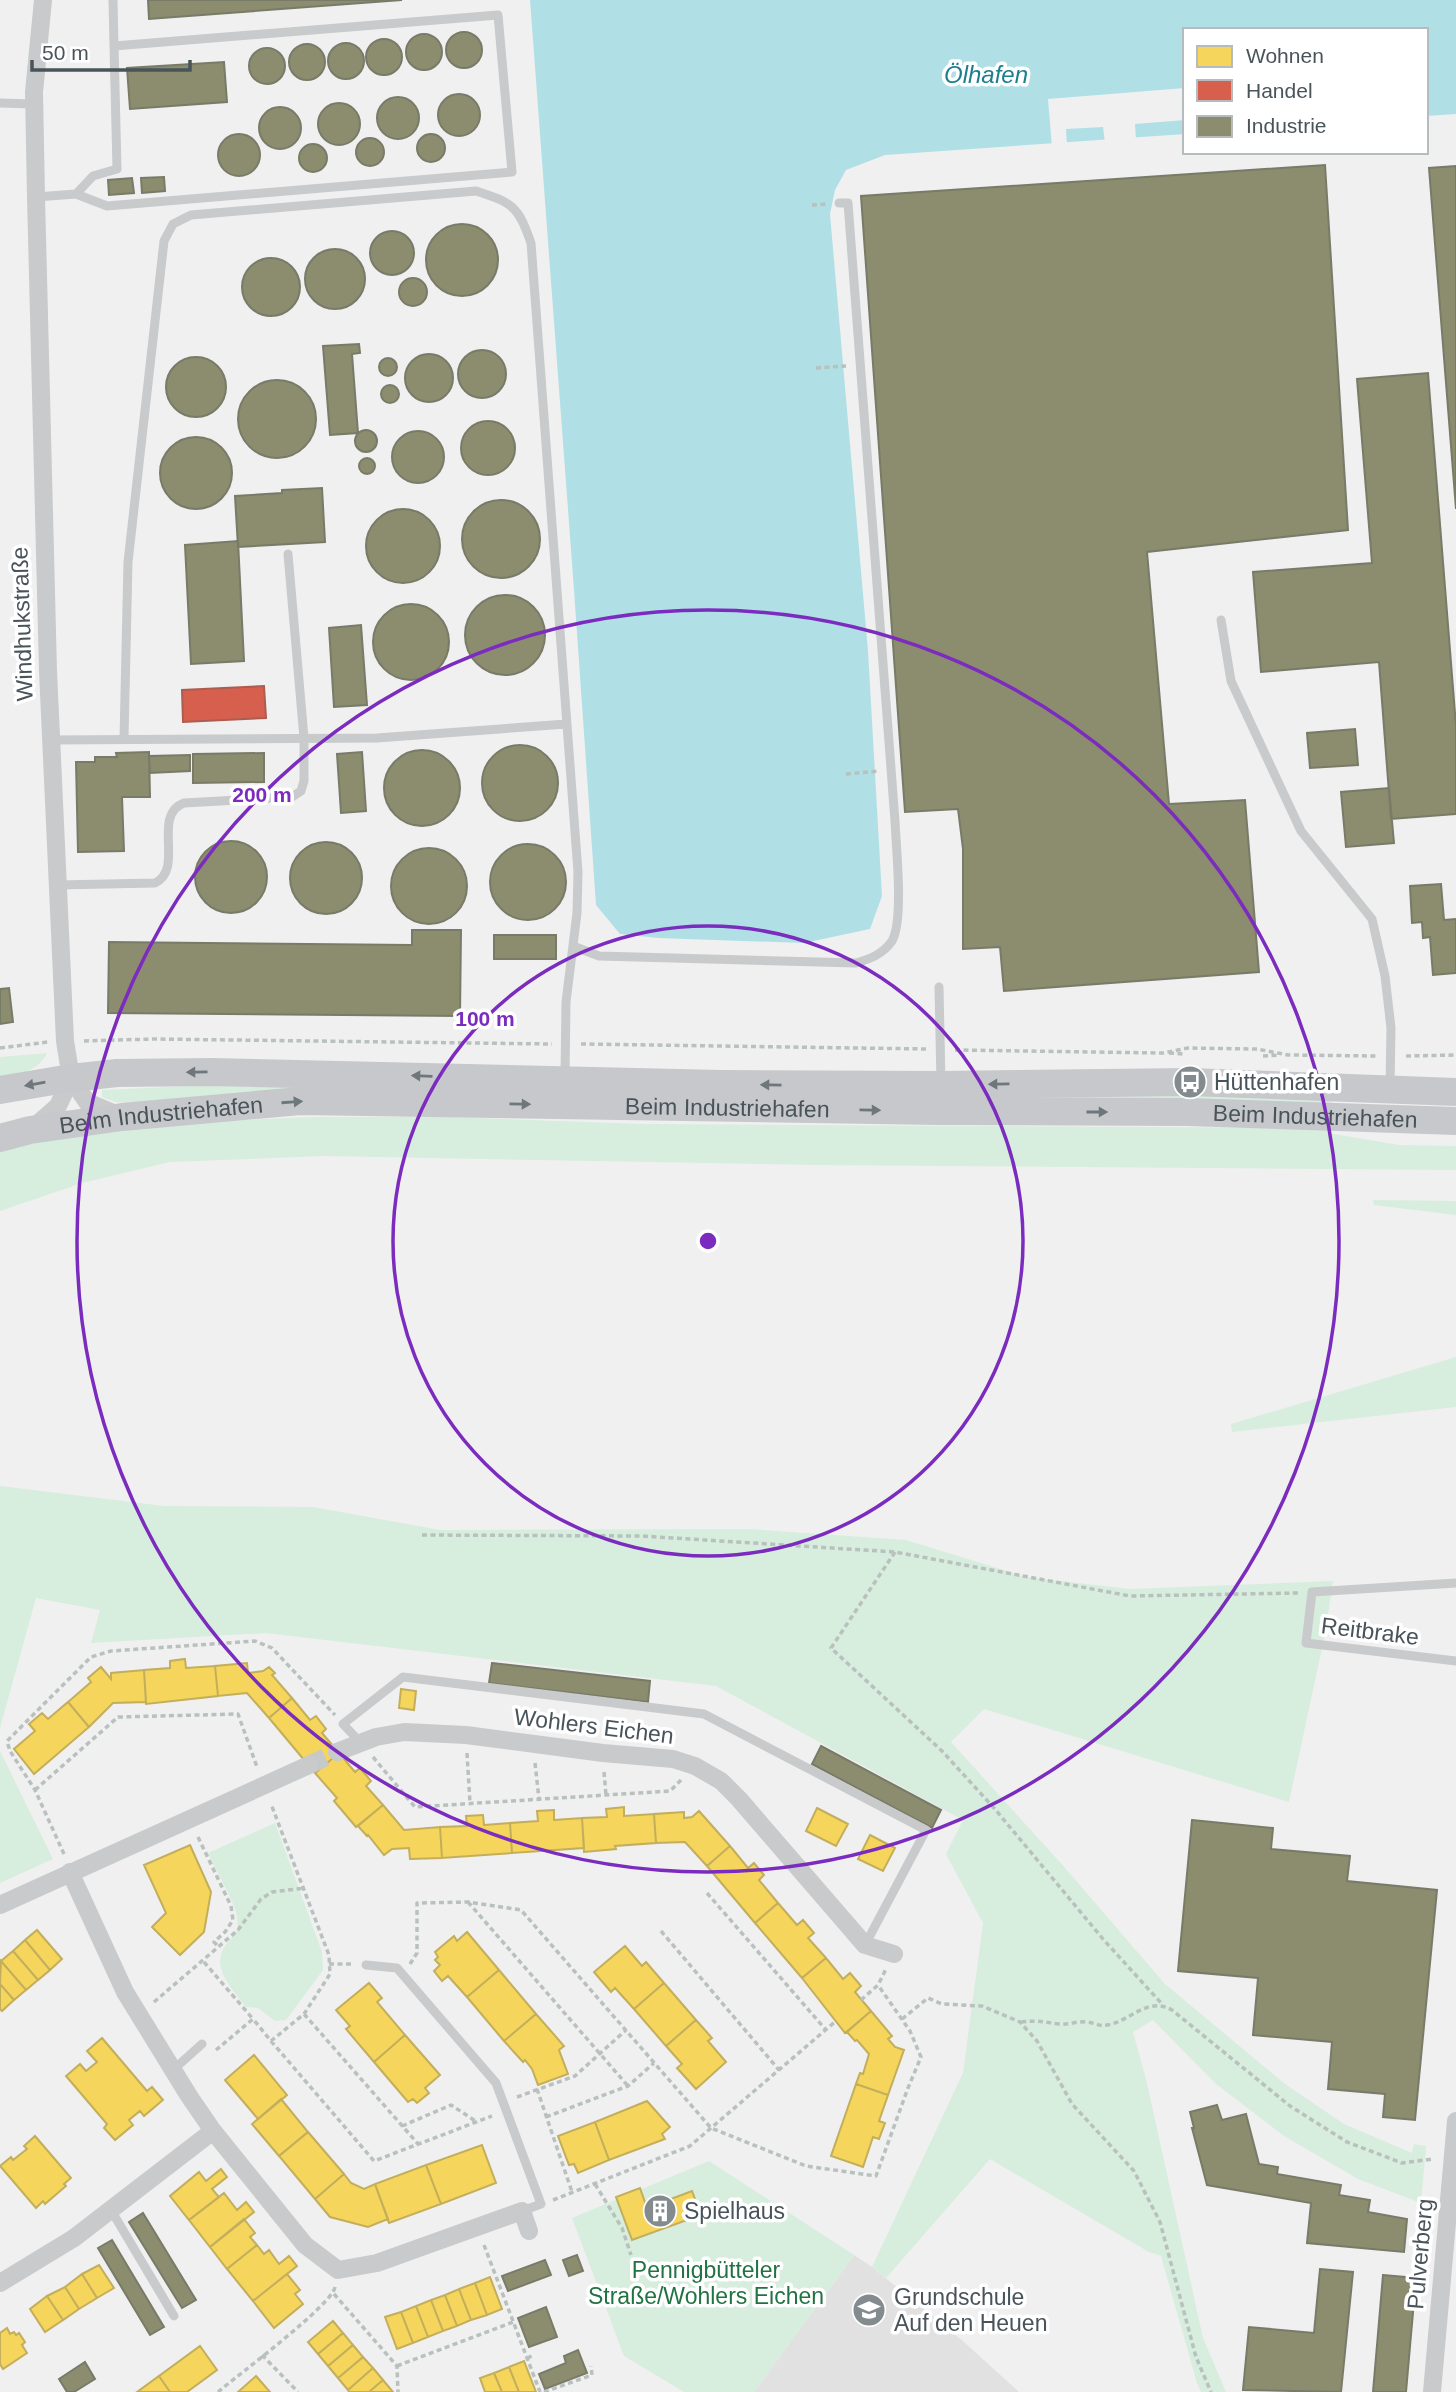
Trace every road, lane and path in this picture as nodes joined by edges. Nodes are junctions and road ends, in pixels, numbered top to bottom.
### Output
1 (43, 0) edge
2 (113, 0) edge
3 (114, 46) junction
4 (0, 103) edge
5 (34, 104) junction
6 (76, 194) junction
7 (36, 197) junction
8 (839, 203) dead end
9 (860, 365) junction
10 (816, 368) dead end
11 (288, 554) dead end
12 (1222, 620) dead end
13 (566, 724) junction
14 (304, 738) junction
15 (124, 739) junction
16 (51, 740) junction
17 (879, 771) dead end
18 (846, 774) dead end
19 (57, 885) junction
20 (573, 946) junction
21 (939, 987) dead end
22 (65, 1041) junction
23 (565, 1044) junction
24 (0, 1048) edge
25 (940, 1049) junction
26 (1163, 1053) junction
27 (1183, 1054) dead end
28 (1289, 1055) junction
29 (1456, 1055) edge
30 (1264, 1056) dead end
31 (1390, 1056) junction
32 (71, 1078) junction
33 (565, 1081) junction
34 (941, 1085) junction
35 (1390, 1089) junction
36 (0, 1090) edge
37 (1456, 1091) edge
38 (122, 1117) junction
39 (1456, 1121) edge
40 (30, 1130) junction
41 (0, 1138) edge
42 (422, 1535) dead end
43 (895, 1552) junction
44 (1456, 1583) edge
45 (1312, 1592) junction
46 (1456, 1661) edge
47 (343, 1724) junction
48 (466, 1735) junction
49 (360, 1742) junction
50 (534, 1744) junction
51 (337, 1752) tunnel mouth
52 (309, 1765) tunnel mouth
53 (695, 1766) junction
54 (263, 1784) junction
55 (35, 1790) junction
56 (538, 1799) junction
57 (470, 1803) junction
58 (188, 1818) junction
59 (70, 1872) junction
60 (305, 1888) junction
61 (707, 1893) dead end
62 (468, 1902) junction
63 (0, 1905) edge
64 (661, 1931) dead end
65 (865, 1945) junction
66 (219, 1947) junction
67 (894, 1954) dead end
68 (204, 1961) junction
69 (330, 1964) junction
70 (366, 1965) joint
71 (402, 1975) junction
72 (861, 2000) dead end
73 (1162, 2004) junction
74 (139, 2014) junction
75 (304, 2014) junction
76 (253, 2018) junction
77 (902, 2019) junction
78 (836, 2021) dead end
79 (1020, 2022) junction
80 (626, 2030) junction
81 (826, 2030) junction
82 (271, 2041) junction
83 (202, 2044) dead end
84 (600, 2053) junction
85 (211, 2054) dead end
86 (654, 2063) junction
87 (173, 2070) junction
88 (779, 2070) junction
89 (628, 2085) junction
90 (537, 2089) junction
91 (505, 2106) junction
92 (546, 2117) junction
93 (1456, 2121) edge
94 (477, 2122) junction
95 (402, 2126) junction
96 (711, 2128) junction
97 (213, 2131) junction
98 (419, 2145) junction
99 (1453, 2157) junction
100 (595, 2183) junction
101 (572, 2192) junction
102 (541, 2204) junction
103 (111, 2210) junction
104 (522, 2211) junction
105 (477, 2227) junction
106 (529, 2231) dead end
107 (631, 2255) dead end
108 (338, 2270) junction
109 (0, 2283) edge
110 (334, 2294) junction
111 (512, 2301) dead end
112 (506, 2304) junction
113 (174, 2316) dead end
114 (513, 2322) junction
115 (262, 2355) junction
116 (534, 2355) dead end
117 (527, 2358) junction
118 (397, 2366) junction
119 (591, 2366) dead end
120 (218, 2392) edge
121 (298, 2392) edge
122 (398, 2392) edge
123 (542, 2392) edge
124 (1211, 2392) edge
125 (1432, 2392) edge

1 - 5 street, Windhukstraße
2 - 3 lane
3 - 6 lane
3 - 6 lane
4 - 5 lane
5 - 7 street, Windhukstraße
6 - 7 lane
7 - 16 street, Windhukstraße
8 - 9 lane
9 - 10 path
9 - 20 lane
11 - 14 lane
12 - 31 lane
13 - 14 lane
13 - 15 lane
13 - 20 lane
14 - 15 lane
14 - 19 lane
15 - 16 lane
16 - 19 street, Windhukstraße
17 - 18 path
19 - 22 street, Windhukstraße
20 - 23 lane
21 - 25 lane
22 - 23 path
22 - 24 path
22 - 32 street, Windhukstraße
23 - 25 path
23 - 33 lane
25 - 26 path
25 - 34 lane
26 - 27 path
26 - 28 path
28 - 30 path
28 - 31 path
29 - 31 path
31 - 35 lane
33 -> 32 main road, Beim Industriehafen
32 -> 36 main road, Beim Industriehafen
32 - 38 street
32 - 40 street
34 -> 33 main road, Beim Industriehafen
35 -> 34 main road, Beim Industriehafen
35 - 37 main road, Beim Industriehafen
38 -> 39 main road, Beim Industriehafen
38 - 40 main road, Beim Industriehafen
40 - 41 main road, Beim Industriehafen
42 - 43 path
43 - 45 path
43 - 73 path
44 - 45 lane, Reitbrake
45 - 46 lane, Reitbrake
47 - 49 lane
47 - 55 path
47 - 65 lane
48 - 49 street, Wohlers Eichen
48 - 50 street, Wohlers Eichen
48 - 57 path
49 - 51 street, Wohlers Eichen
49 - 57 path
50 - 53 street, Wohlers Eichen
50 - 56 path
52 - 54 street
53 - 56 path
53 - 65 street, Wohlers Eichen
54 - 55 path
54 - 58 street
54 - 60 path
55 - 59 path
56 - 57 path
58 - 59 street
58 - 66 path
59 - 63 street
59 - 74 street
60 - 66 path
60 - 69 path
61 - 81 path
62 - 71 path
62 - 80 path
62 - 84 path
64 - 88 path
65 - 67 street
66 - 68 path
68 - 74 path
68 - 76 path
69 - 70 path
69 - 75 path
70 - 71 lane
71 - 91 lane
72 - 77 path
73 - 79 path
73 - 99 path
74 - 87 street
75 - 82 path
75 - 95 path
76 - 82 path
76 - 85 path
77 - 79 path
77 - 96 path
78 - 81 path
79 - 124 path
80 - 84 path
80 - 86 path
81 - 88 path
82 - 98 path
83 - 87 lane
84 - 89 path
84 - 90 path
86 - 89 path
86 - 96 path
87 - 97 street
88 - 96 path
89 - 92 path
90 - 91 path
90 - 92 path
91 - 94 path
91 - 102 lane
92 - 101 path
93 - 99 street, Pulverberg
94 - 95 path
94 - 98 path
95 - 98 path
96 - 100 path
97 - 103 street
97 - 108 street
99 - 125 street, Pulverberg
100 - 101 path
100 - 107 path
101 - 102 path
102 - 104 lane
103 - 109 street
103 - 113 lane
104 - 105 street
104 - 106 street
105 - 108 street
105 - 112 path
108 - 110 path
110 - 115 path
110 - 118 path
111 - 112 path
112 - 114 path
114 - 117 path
114 - 118 path
115 - 120 path
115 - 121 path
116 - 117 path
117 - 123 path
118 - 122 path
119 - 123 path

